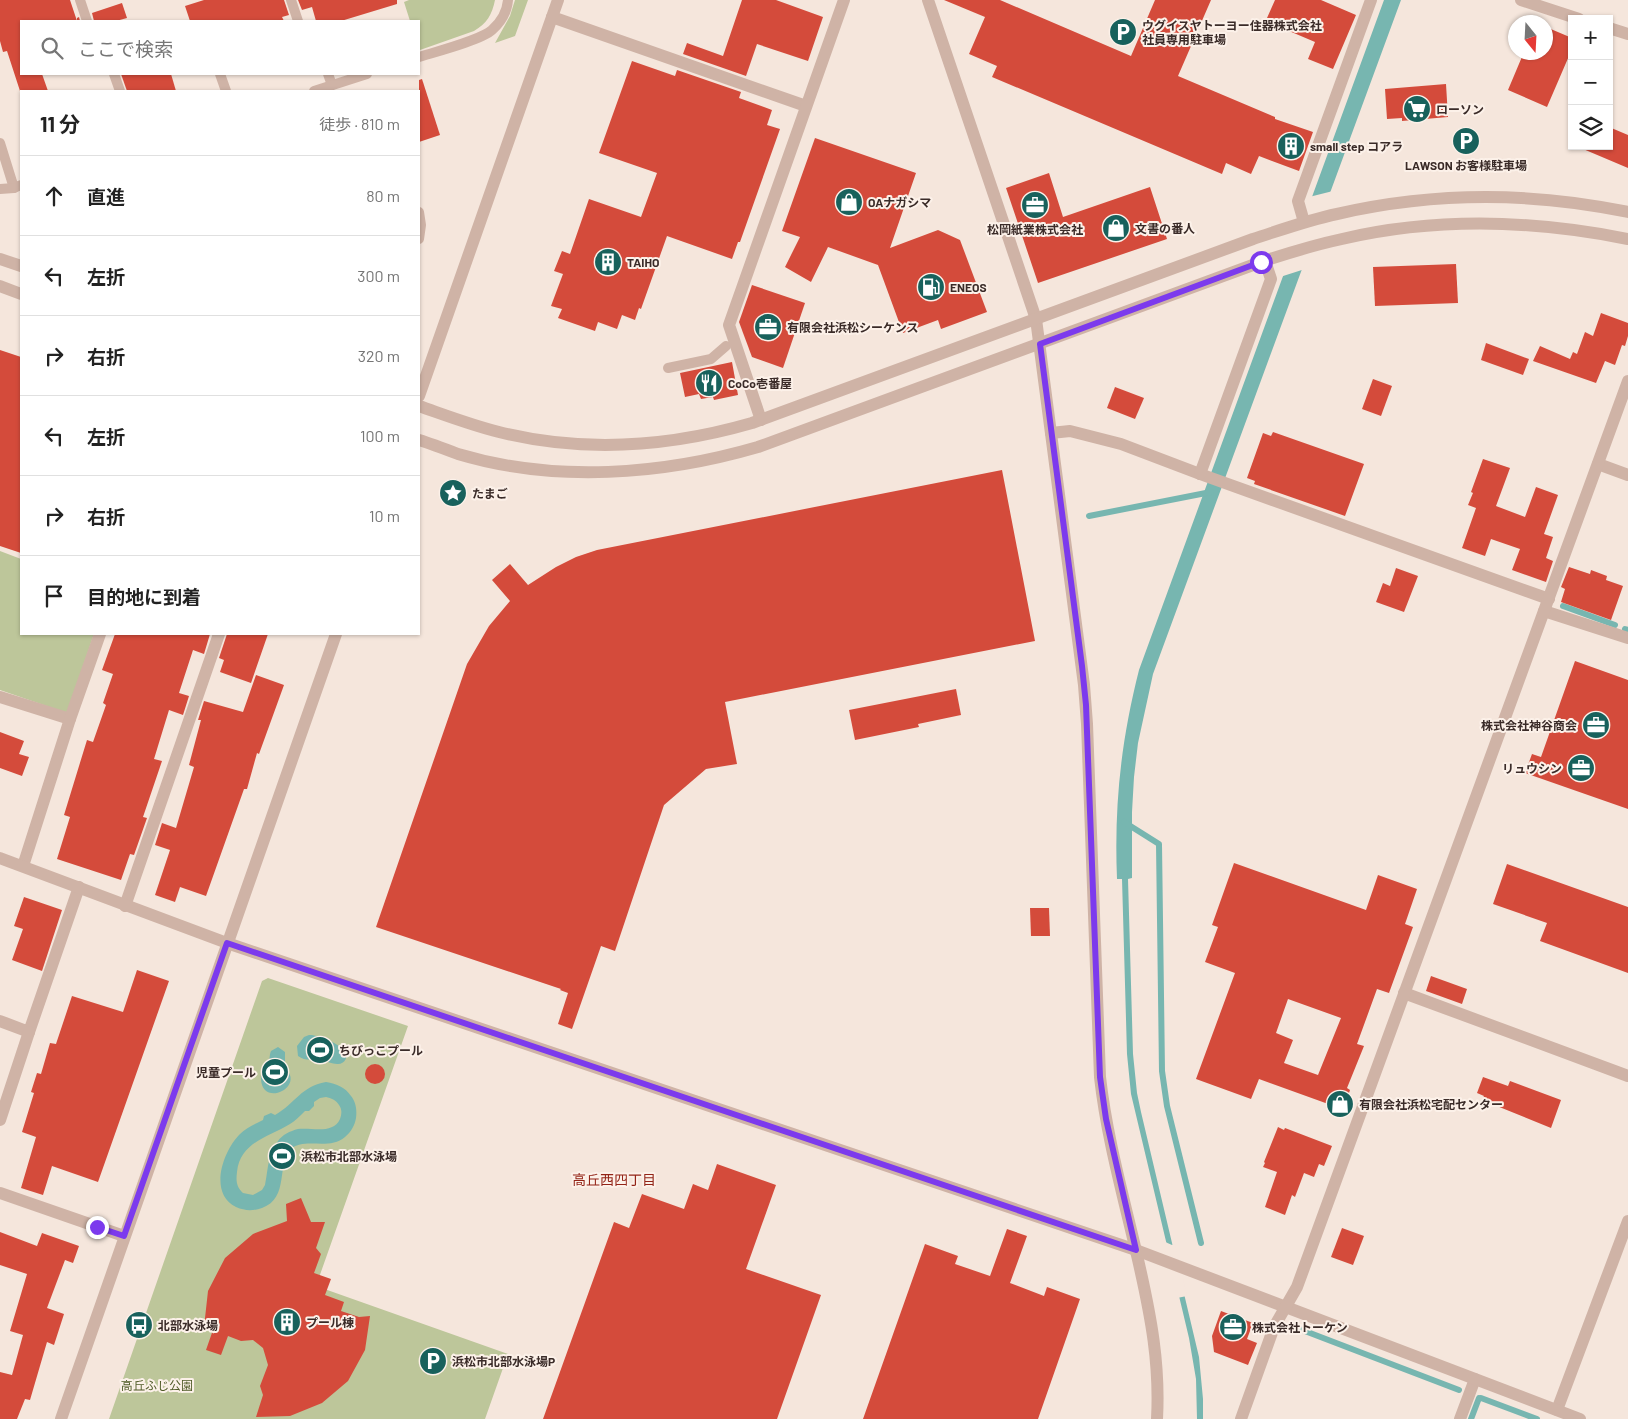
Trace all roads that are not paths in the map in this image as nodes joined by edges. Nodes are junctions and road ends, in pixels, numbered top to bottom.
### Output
1 (80, 0) edge
2 (291, 0) edge
3 (508, 0) edge
4 (558, 0) edge
5 (844, 0) edge
6 (928, 0) edge
7 (1372, 0) edge
8 (1522, 0) edge
9 (1568, 15) edge
10 (552, 17) junction
11 (87, 20) edge
12 (298, 20) edge
13 (1613, 29) edge
14 (1628, 34) edge
15 (420, 57) edge
16 (114, 75) edge
17 (220, 75) edge
18 (328, 75) edge
19 (364, 75) edge
20 (332, 86) junction
21 (120, 90) edge
22 (226, 90) edge
23 (318, 90) edge
24 (806, 106) junction
25 (0, 143) edge
26 (18, 186) edge
27 (0, 190) edge
28 (1628, 212) edge
29 (420, 218) edge
30 (1300, 219) junction
31 (420, 232) edge
32 (1628, 239) edge
33 (0, 259) edge
34 (1265, 261) junction
35 (20, 266) edge
36 (0, 286) edge
37 (20, 294) edge
38 (1036, 319) junction
39 (1040, 344) junction
40 (726, 346) dead end
41 (668, 368) dead end
42 (1628, 381) edge
43 (420, 393) edge
44 (420, 406) edge
45 (761, 420) junction
46 (1051, 433) junction
47 (420, 440) edge
48 (1598, 464) junction
49 (1201, 475) junction
50 (1628, 475) edge
51 (1546, 605) junction
52 (100, 635) edge
53 (220, 635) edge
54 (336, 635) edge
55 (1628, 638) edge
56 (0, 697) edge
57 (70, 720) junction
58 (0, 858) edge
59 (23, 866) junction
60 (79, 887) junction
61 (125, 906) junction
62 (227, 943) junction
63 (1404, 993) junction
64 (0, 1022) edge
65 (29, 1032) junction
66 (1628, 1076) edge
67 (0, 1120) edge
68 (0, 1194) edge
69 (1628, 1221) edge
70 (124, 1236) junction
71 (1136, 1250) junction
72 (1285, 1307) junction
73 (1475, 1379) junction
74 (1556, 1410) junction
75 (61, 1419) edge
76 (1157, 1419) edge
77 (1241, 1419) edge
78 (1460, 1419) edge
79 (1580, 1419) edge

1 - 11 lane
2 - 12 lane
3 - 15 lane
4 - 10 street
5 - 24 street
6 - 38 street
7 - 30 street
8 - 9 street
10 - 24 street
10 - 43 street
13 - 14 street
16 - 21 lane
17 - 22 lane
18 - 20 lane
19 - 20 lane
20 - 23 lane
24 - 45 street
25 - 26 lane
26 - 27 lane
28 - 30 street
29 - 31 lane
30 - 38 street
32 - 34 street
33 - 35 street
34 - 39 street
34 - 49 street
36 - 37 street
38 - 39 street
38 - 45 street
39 - 46 street
39 - 47 street
40 - 41 lane
42 - 48 street
44 - 45 street
46 - 49 street
46 - 71 street
48 - 50 street
48 - 51 street
49 - 51 street
51 - 55 street
51 - 63 street
52 - 57 street
53 - 61 street
54 - 62 street
56 - 57 street
57 - 59 street
58 - 59 street
59 - 60 street
60 - 61 street
60 - 65 street
61 - 62 street
62 - 70 street
62 - 71 street
63 - 66 street
63 - 72 street
64 - 65 street
65 - 67 street
68 - 70 street
69 - 74 street
70 - 75 street
71 - 72 street
71 - 76 street
72 - 73 street
72 - 77 street
73 - 74 street
73 - 78 street
74 - 79 street

